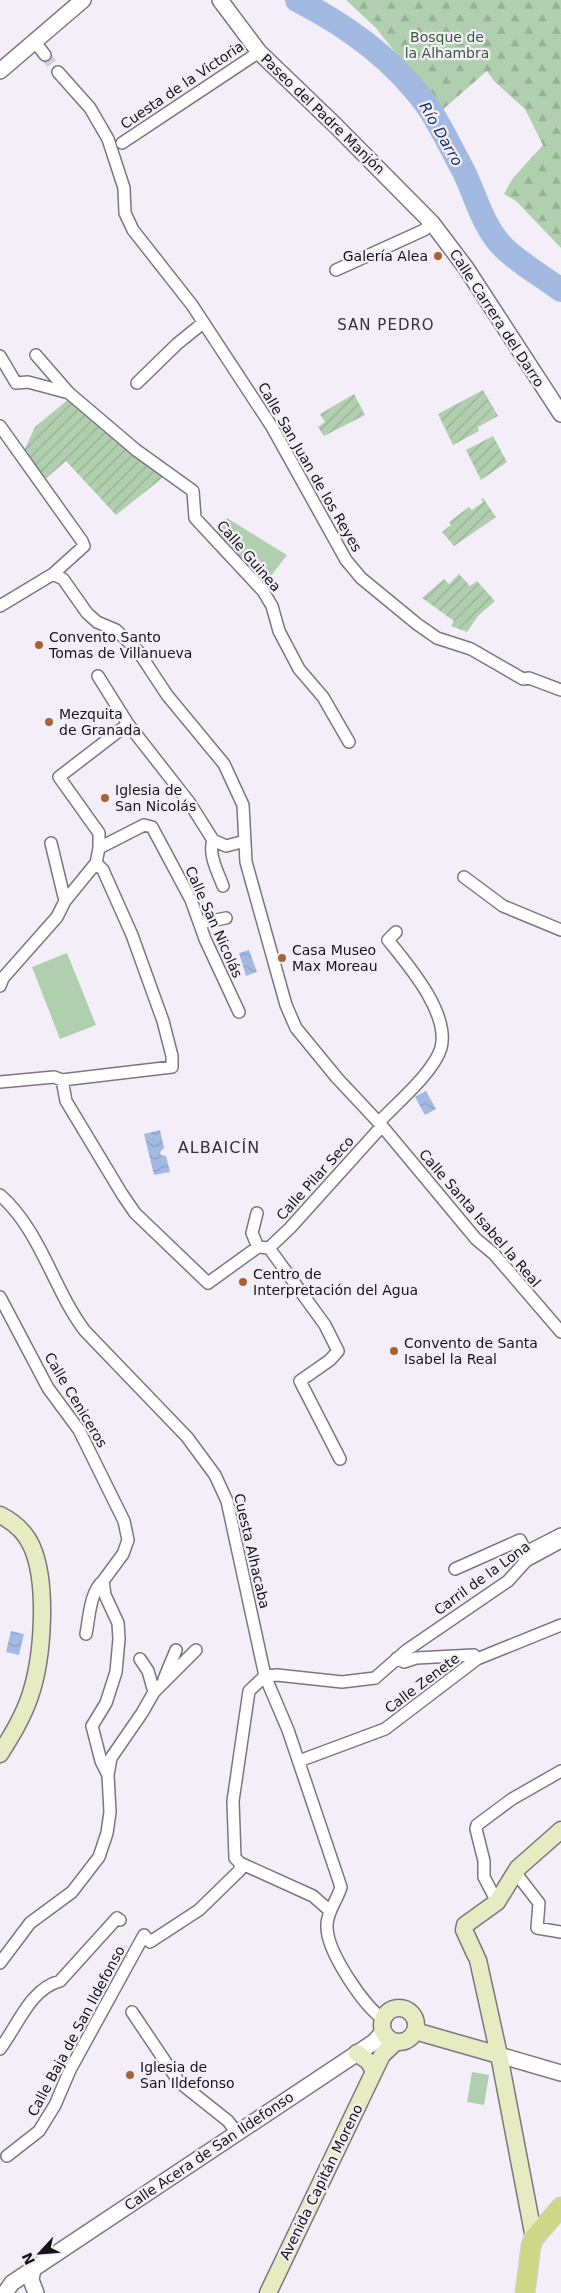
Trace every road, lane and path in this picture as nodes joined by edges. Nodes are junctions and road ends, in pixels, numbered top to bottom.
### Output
1 (83, 0) edge
2 (220, 0) edge
3 (35, 42) junction
4 (259, 52) junction
5 (45, 55) tunnel mouth
6 (0, 71) edge
7 (58, 72) tunnel mouth
8 (122, 143) dead end
9 (432, 223) junction
10 (336, 270) dead end
11 (203, 323) junction
12 (36, 355) dead end
13 (0, 356) edge
14 (0, 374) edge
15 (16, 383) junction
16 (137, 383) dead end
17 (69, 392) junction
18 (561, 414) edge
19 (0, 426) edge
20 (53, 574) junction
21 (0, 606) edge
22 (98, 676) dead end
23 (561, 690) edge
24 (128, 724) junction
25 (349, 742) dead end
26 (213, 840) junction
27 (244, 841) junction
28 (51, 844) dead end
29 (99, 848) junction
30 (99, 866) junction
31 (464, 877) dead end
32 (223, 886) dead end
33 (65, 901) junction
34 (226, 918) dead end
35 (200, 923) junction
36 (561, 930) edge
37 (396, 932) dead end
38 (0, 986) edge
39 (239, 1012) dead end
40 (62, 1080) junction
41 (0, 1082) edge
42 (381, 1124) junction
43 (0, 1195) edge
44 (257, 1213) dead end
45 (263, 1247) junction
46 (0, 1297) edge
47 (561, 1332) edge
48 (340, 1460) dead end
49 (0, 1515) edge
50 (561, 1534) edge
51 (561, 1542) edge
52 (456, 1569) dead end
53 (102, 1581) junction
54 (561, 1625) edge
55 (86, 1634) dead end
56 (176, 1650) dead end
57 (196, 1650) dead end
58 (397, 1658) junction
59 (140, 1659) dead end
60 (477, 1659) junction
61 (265, 1676) junction
62 (164, 1681) junction
63 (154, 1692) junction
64 (0, 1754) edge
65 (299, 1761) junction
66 (561, 1771) edge
67 (108, 1775) junction
68 (561, 1830) edge
69 (240, 1864) junction
70 (515, 1872) junction
71 (497, 1902) junction
72 (330, 1911) junction
73 (120, 1920) dead end
74 (561, 1932) edge
75 (16, 1943) junction
76 (0, 1949) edge
77 (0, 1963) edge
78 (132, 2012) dead end
79 (383, 2026) junction
80 (414, 2031) junction
81 (0, 2049) edge
82 (358, 2053) junction
83 (499, 2055) junction
84 (374, 2072) junction
85 (561, 2073) edge
86 (237, 2133) junction
87 (7, 2156) dead end
88 (561, 2207) edge
89 (534, 2238) junction
90 (33, 2269) junction
91 (5, 2293) edge
92 (13, 2293) edge
93 (36, 2293) edge
94 (268, 2293) edge
95 (525, 2293) edge

1 - 3 street
2 - 4 street, Paseo del Padre Manjón
3 - 5 street
3 - 6 street
4 - 8 street, Cuesta de la Victoria
4 - 9 street, Paseo del Padre Manjón
7 - 11 street, Calle San Juan de los Reyes
9 - 10 street
9 - 18 street, Calle Carrera del Darro
11 - 16 street
11 - 23 street, Calle San Juan de los Reyes
12 - 17 street
13 - 15 street
14 - 15 street
15 - 17 street
17 - 25 street, Calle Guinea
19 - 20 street
20 - 21 street
20 - 27 street, Calle Santa Isabel la Real
22 - 24 street
24 - 26 street
24 - 29 street
26 - 27 street
26 - 32 street
27 - 42 street, Calle Santa Isabel la Real
28 - 33 street
29 - 30 street
29 - 35 street, Calle San Nicolás
30 - 33 street
30 - 40 street
31 - 36 street
33 - 38 street
34 - 35 street
35 - 39 street, Calle San Nicolás
37 - 42 street, Calle Pilar Seco
40 - 41 street
40 - 45 street, Calle Pilar Seco
42 - 45 street, Calle Pilar Seco
42 - 47 street, Calle Santa Isabel la Real
43 - 61 street, Cuesta Alhacaba
44 - 45 street
45 - 48 street
46 - 53 street, Calle Ceniceros
49 - 64 main road
50 - 52 street, Carril de la Lona
51 - 58 street, Carril de la Lona
53 - 55 street
53 - 67 street
54 - 60 street, Calle Zenete
56 - 62 street
57 - 62 street
58 - 60 street
58 - 61 street, Carril de la Lona
59 - 63 street
60 - 65 street, Calle Zenete
61 - 65 street, Cuesta Alhacaba
61 - 69 street
62 - 63 street
63 - 67 street
65 - 72 street, Cuesta Alhacaba
66 - 71 street
67 - 75 street
68 - 70 main road
69 - 72 street
69 - 87 street, Calle Baja de San Ildefonso
70 - 71 main road
70 - 74 street
71 - 83 main road
72 - 79 street
73 - 81 street
75 - 76 street
75 - 77 street
78 - 86 street
79 - 80 main road
79 - 80 main road
79 - 82 street, Calle Acera de San Ildefonso
79 - 84 main road, Avenida Capitán Moreno
80 - 83 main road
82 - 84 main road
82 - 86 street, Calle Acera de San Ildefonso
83 - 85 street
83 - 89 main road
84 - 94 main road, Avenida Capitán Moreno
86 - 90 street, Calle Acera de San Ildefonso
88 - 89 main road
89 - 95 main road
90 - 91 street, Calle Acera de San Ildefonso
90 - 93 street
92 - 93 street

